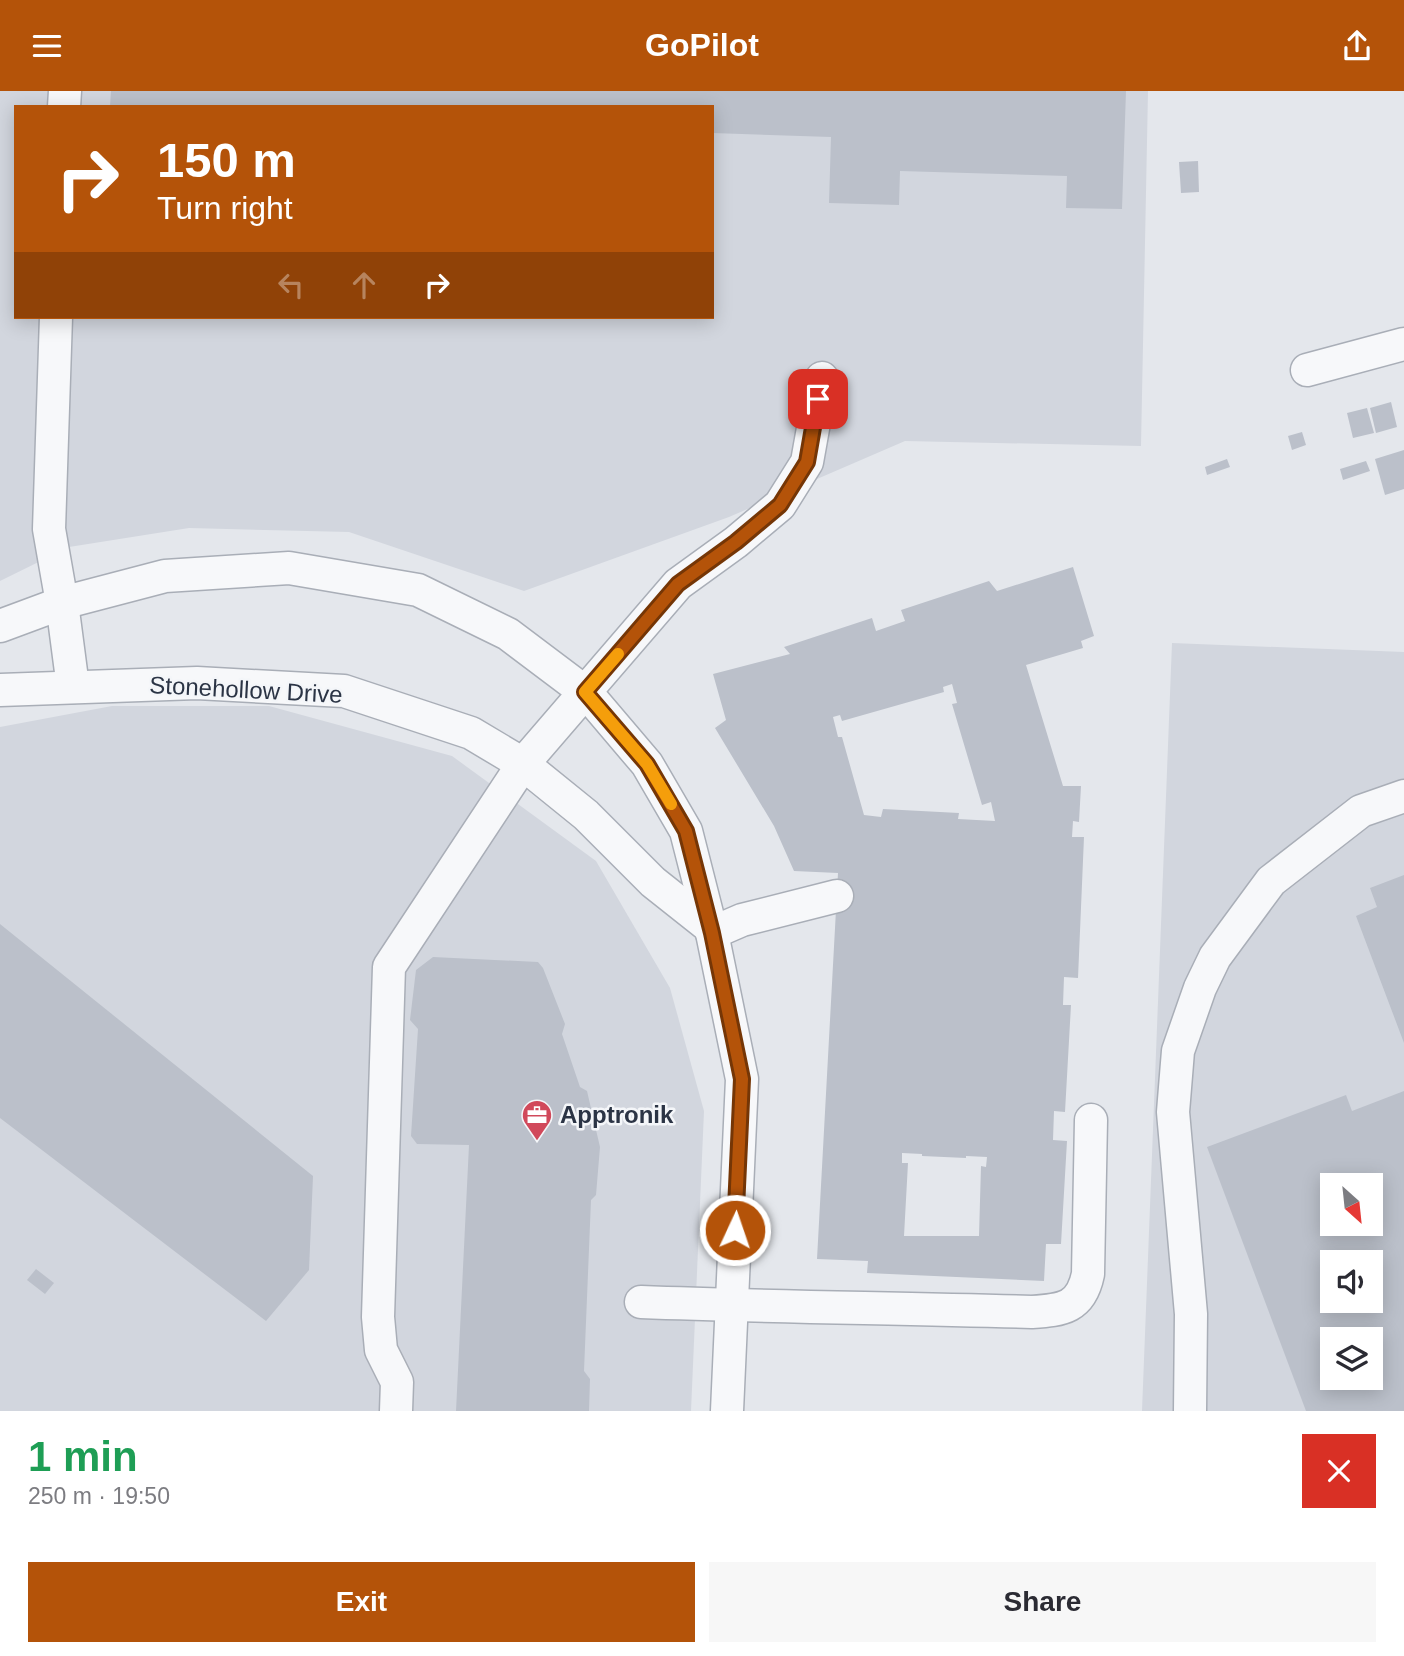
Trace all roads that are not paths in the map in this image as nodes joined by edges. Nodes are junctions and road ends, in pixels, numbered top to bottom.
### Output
1 (56, 319) edge
2 (1404, 344) edge
3 (1307, 370) dead end
4 (822, 378) dead end
5 (62, 603) junction
6 (0, 626) edge
7 (73, 687) junction
8 (0, 690) edge
9 (585, 692) junction
10 (523, 764) junction
11 (1404, 796) edge
12 (837, 896) dead end
13 (711, 930) junction
14 (1091, 1120) dead end
15 (641, 1301) dead end
16 (732, 1305) junction
17 (396, 1411) edge
18 (727, 1411) edge
19 (1190, 1411) edge

1 - 5 street
2 - 3 street
4 - 9 street
5 - 6 street
5 - 7 street
5 - 9 street
7 - 8 street, Stonehollow Drive
7 - 10 street, Stonehollow Drive
9 - 10 street
9 - 13 street
10 - 13 street, Stonehollow Drive
10 - 17 street
11 - 19 street
12 - 13 street
13 - 16 street
14 - 16 street
15 - 16 street
16 - 18 street

